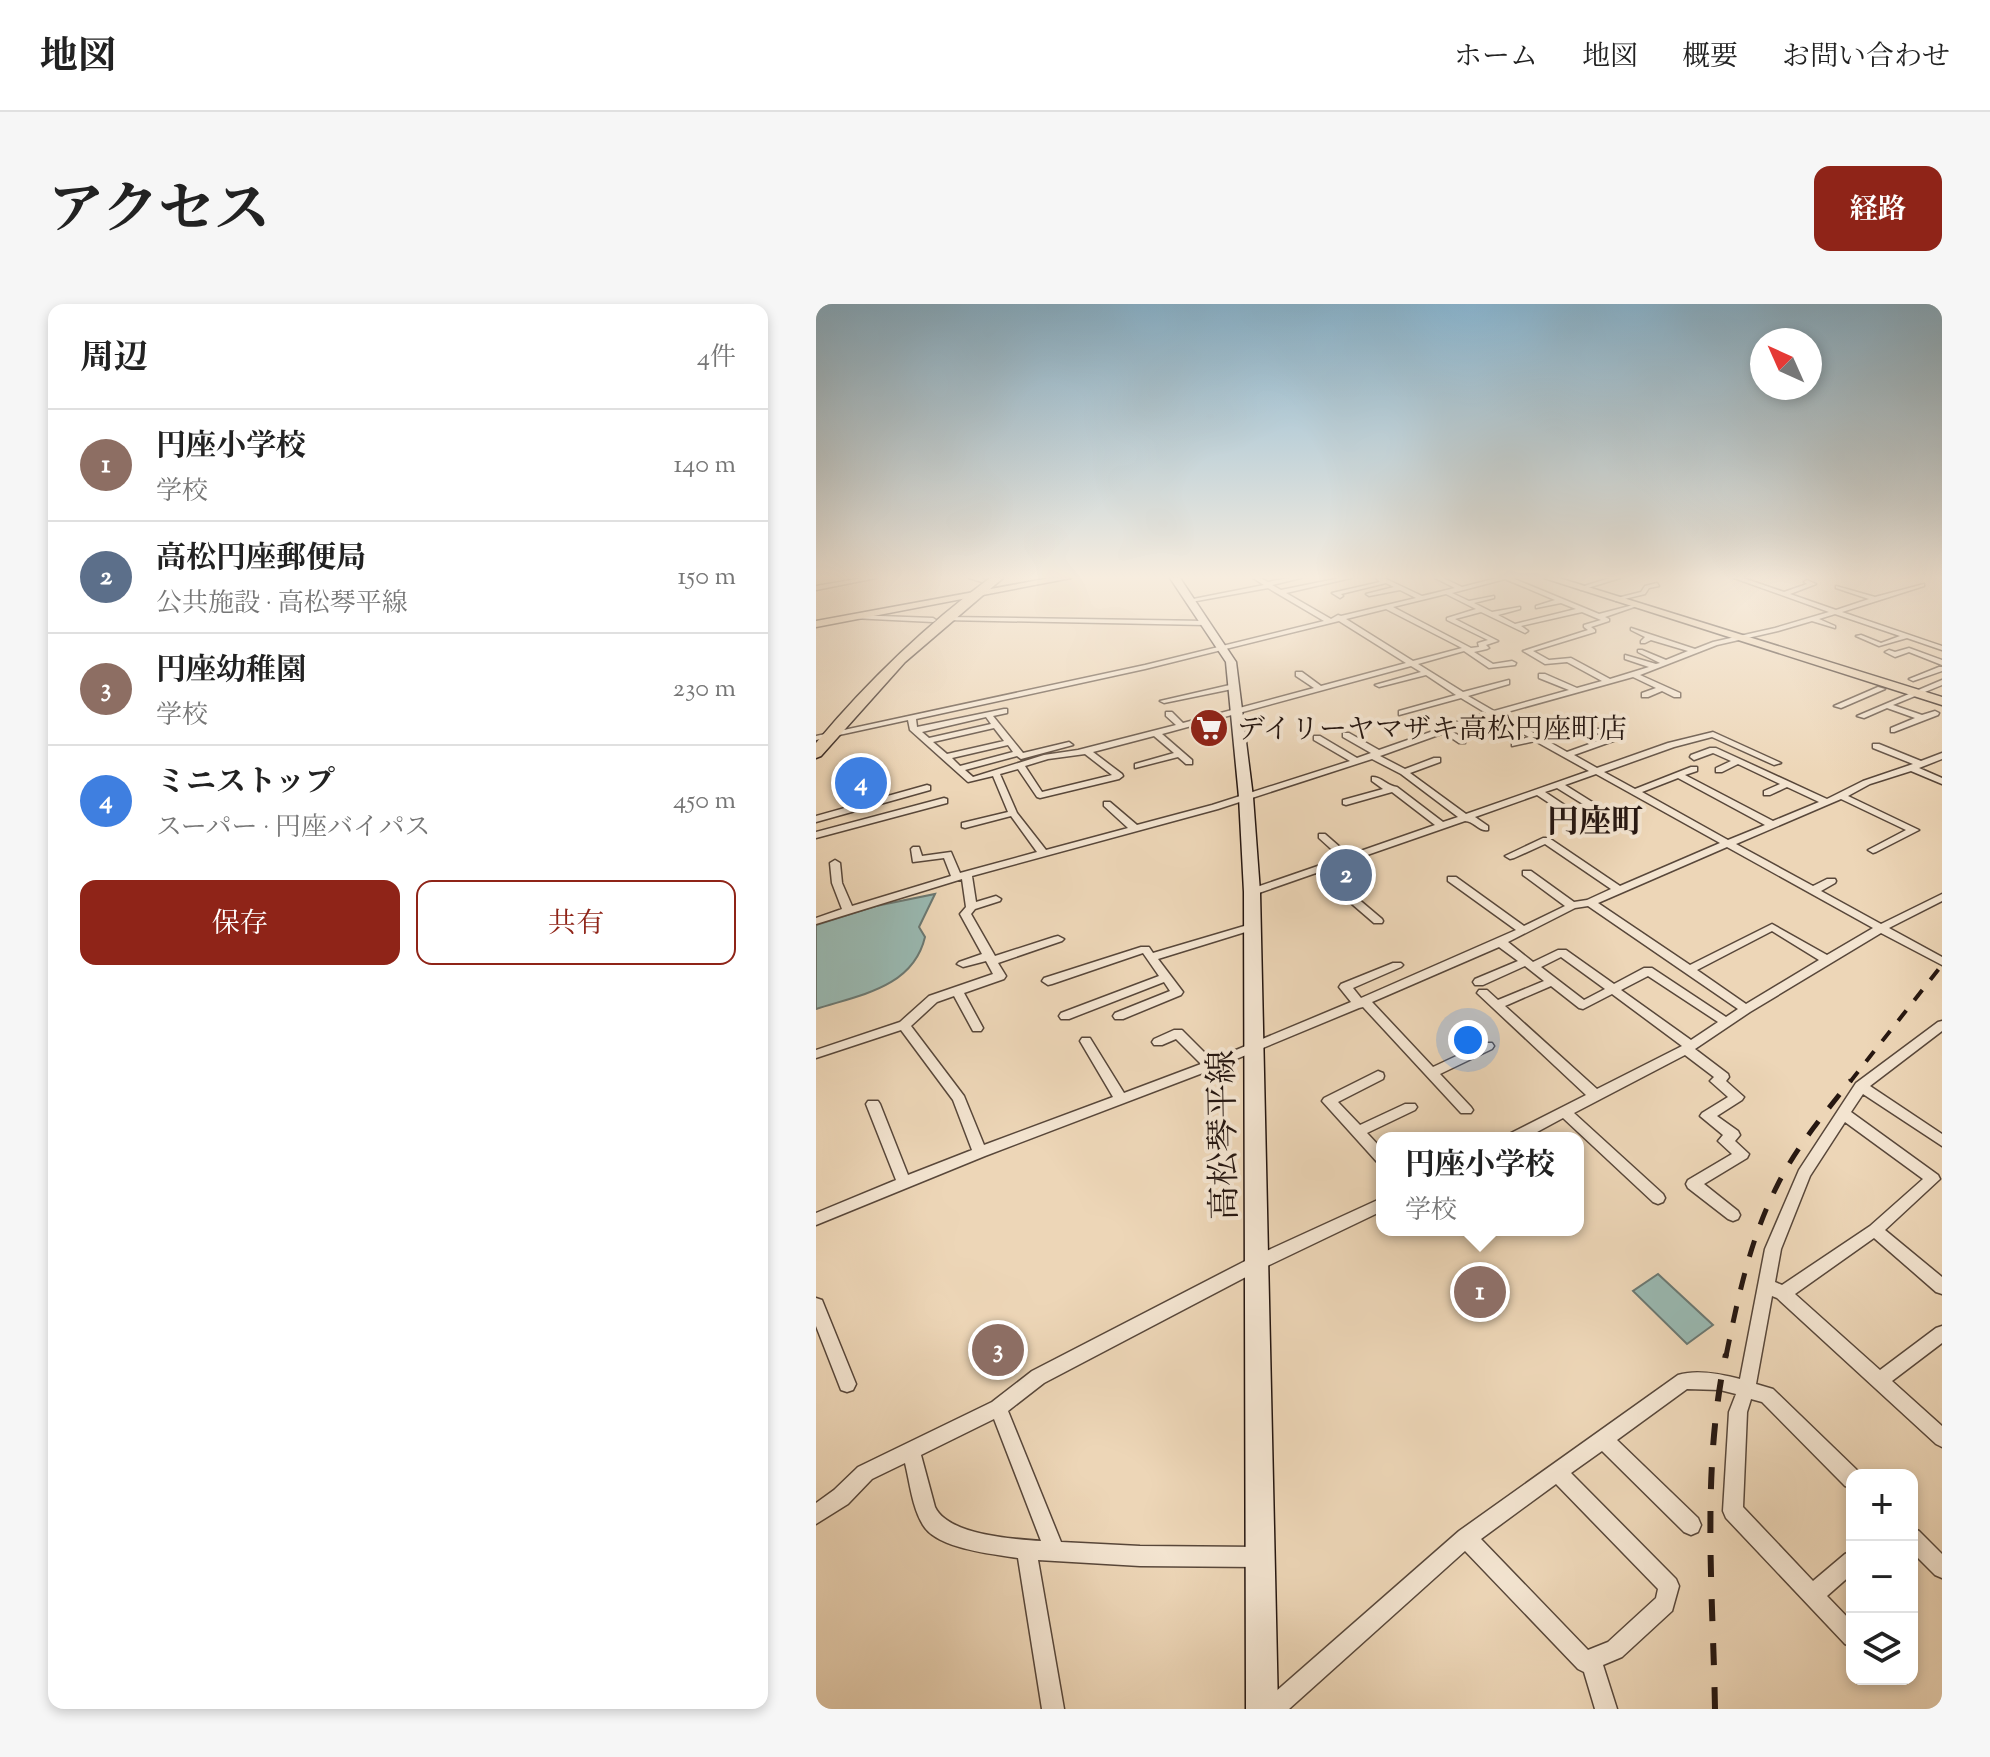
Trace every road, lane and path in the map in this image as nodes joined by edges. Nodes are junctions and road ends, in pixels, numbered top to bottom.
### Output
1 (917, 644) edge
2 (1221, 644) edge
3 (1236, 644) edge
4 (1377, 644) edge
5 (1460, 644) edge
6 (1482, 644) edge
7 (1552, 644) edge
8 (1644, 644) edge
9 (1671, 644) edge
10 (1715, 644) edge
11 (1760, 644) edge
12 (1223, 647) junction
13 (1638, 650) junction
14 (1692, 650) junction
15 (1942, 650) edge
16 (1889, 652) dead end
17 (1927, 657) junction
18 (1410, 663) junction
19 (1512, 663) dead end
20 (1667, 663) junction
21 (1914, 663) dead end
22 (1942, 663) edge
23 (1656, 667) junction
24 (1942, 669) edge
25 (1426, 673) junction
26 (1299, 674) dead end
27 (1635, 675) junction
28 (1542, 676) dead end
29 (1924, 676) junction
30 (1913, 679) dead end
31 (1607, 680) junction
32 (1506, 682) dead end
33 (1941, 683) edge
34 (1379, 685) dead end
35 (1234, 686) junction
36 (1319, 688) junction
37 (1662, 688) junction
38 (1574, 689) junction
39 (1881, 689) dead end
40 (1869, 694) junction
41 (1920, 694) junction
42 (1461, 695) junction
43 (1645, 695) dead end
44 (1677, 695) dead end
45 (1164, 701) dead end
46 (1942, 701) edge
47 (1890, 704) junction
48 (1838, 706) dead end
49 (1004, 711) dead end
50 (1237, 711) junction
51 (1402, 713) dead end
52 (1935, 713) dead end
53 (1169, 714) dead end
54 (1494, 714) junction
55 (988, 715) junction
56 (912, 716) junction
57 (1861, 716) dead end
58 (1922, 718) junction
59 (996, 725) junction
60 (1181, 726) junction
61 (1443, 729) junction
62 (918, 730) junction
63 (1894, 730) dead end
64 (1600, 731) dead end
65 (1156, 733) junction
66 (1346, 735) dead end
67 (821, 736) edge
68 (1317, 738) dead end
69 (1536, 738) junction
70 (929, 740) junction
71 (1462, 741) dead end
72 (1010, 742) junction
73 (1515, 744) dead end
74 (1069, 745) dead end
75 (1876, 746) dead end
76 (1086, 750) junction
77 (816, 753) edge
78 (1019, 753) junction
79 (1180, 754) junction
80 (1375, 754) junction
81 (1566, 755) junction
82 (1942, 756) edge
83 (946, 757) junction
84 (1694, 757) dead end
85 (1437, 760) dead end
86 (1356, 761) junction
87 (1738, 761) junction
88 (1189, 762) dead end
89 (1777, 763) dead end
90 (1138, 766) dead end
91 (1021, 767) junction
92 (1918, 767) junction
93 (958, 769) junction
94 (1694, 769) dead end
95 (1719, 770) dead end
96 (1404, 772) junction
97 (1599, 773) junction
98 (996, 774) junction
99 (1678, 775) junction
100 (1375, 779) dead end
101 (1787, 784) junction
102 (1940, 784) edge
103 (1560, 786) junction
104 (927, 788) dead end
105 (1388, 789) junction
106 (1635, 792) junction
107 (1540, 793) junction
108 (1767, 793) dead end
109 (1841, 796) junction
110 (1246, 797) junction
111 (1350, 798) dead end
112 (944, 801) dead end
113 (1825, 801) junction
114 (1107, 804) dead end
115 (867, 805) junction
116 (1602, 812) dead end
117 (1013, 813) junction
118 (877, 817) junction
119 (1468, 818) junction
120 (1578, 818) dead end
121 (817, 819) edge
122 (1771, 824) junction
123 (965, 825) dead end
124 (1443, 826) junction
125 (1134, 828) junction
126 (1485, 828) dead end
127 (816, 835) edge
128 (1322, 836) dead end
129 (1729, 843) junction
130 (916, 849) dead end
131 (1873, 850) dead end
132 (1043, 853) junction
133 (1510, 856) dead end
134 (1348, 859) junction
135 (835, 863) dead end
136 (1317, 869) junction
137 (1527, 873) dead end
138 (962, 876) junction
139 (1452, 879) dead end
140 (1831, 881) dead end
141 (1619, 890) junction
142 (1814, 890) junction
143 (1252, 892) junction
144 (1942, 897) edge
145 (996, 899) dead end
146 (1590, 902) junction
147 (1572, 906) junction
148 (971, 907) junction
149 (848, 910) junction
150 (816, 921) edge
151 (1378, 921) dead end
152 (1251, 927) junction
153 (1522, 929) junction
154 (1879, 929) junction
155 (1058, 939) dead end
156 (1500, 942) junction
157 (1151, 957) junction
158 (990, 958) junction
159 (1828, 961) junction
160 (1942, 962) edge
161 (963, 964) dead end
162 (1529, 964) junction
163 (1397, 965) dead end
164 (1689, 970) junction
165 (1166, 977) junction
166 (1048, 981) dead end
167 (1551, 982) junction
168 (1613, 989) junction
169 (957, 991) junction
170 (1363, 1003) junction
171 (1497, 1005) junction
172 (1746, 1009) junction
173 (1065, 1016) dead end
174 (1119, 1016) dead end
175 (1726, 1022) junction
176 (904, 1025) junction
177 (1942, 1025) edge
178 (977, 1028) dead end
179 (1086, 1041) dead end
180 (1158, 1042) dead end
181 (1488, 1046) dead end
182 (1688, 1048) junction
183 (1253, 1049) junction
184 (816, 1054) edge
185 (1211, 1067) junction
186 (1431, 1073) junction
187 (1378, 1076) dead end
188 (1861, 1086) junction
189 (1596, 1096) junction
190 (1121, 1099) junction
191 (873, 1104) dead end
192 (1410, 1107) dead end
193 (1466, 1110) dead end
194 (1565, 1112) junction
195 (1842, 1113) junction
196 (1358, 1132) junction
197 (1526, 1132) edge
198 (1942, 1141) edge
199 (980, 1152) junction
200 (1376, 1152) edge
201 (1937, 1175) edge
202 (904, 1182) junction
203 (1658, 1198) dead end
204 (1376, 1207) edge
205 (1733, 1215) dead end
206 (816, 1219) edge
207 (1875, 1230) junction
208 (1257, 1263) junction
209 (1765, 1285) junction
210 (1942, 1287) edge
211 (1783, 1293) junction
212 (816, 1305) edge
213 (1942, 1333) edge
214 (1879, 1381) junction
215 (847, 1384) dead end
216 (1747, 1387) junction
217 (998, 1408) junction
218 (1942, 1438) edge
219 (1603, 1439) junction
220 (911, 1451) junction
221 (1557, 1472) junction
222 (1846, 1473) edge
223 (816, 1514) edge
224 (1691, 1525) dead end
225 (1466, 1538) junction
226 (1915, 1541) edge
227 (1027, 1551) junction
228 (1055, 1552) junction
229 (1260, 1557) junction
230 (1846, 1566) edge
231 (1942, 1568) edge
232 (1812, 1595) junction
233 (1846, 1631) edge
234 (1591, 1660) junction
235 (1053, 1709) edge
236 (1262, 1709) edge
237 (1273, 1709) edge
238 (1606, 1709) edge

1 - 67 highway
2 - 12 main road, 高松琴平線
3 - 12 street
4 - 18 street
5 - 18 street
6 - 19 street
7 - 31 street
8 - 13 street
9 - 14 street
10 - 14 street
11 - 41 main road
12 - 35 main road, 高松琴平線
12 - 56 street
13 - 20 street
13 - 23 street
14 - 20 street
15 - 17 street
16 - 17 street
17 - 21 street
17 - 22 street
18 - 25 street
18 - 36 street
20 - 23 street
23 - 27 street
24 - 29 street
25 - 34 street
25 - 42 street
26 - 36 street
27 - 31 street
27 - 37 street
28 - 38 street
29 - 30 street
29 - 33 street
31 - 38 street
32 - 42 street
33 - 41 street
35 - 45 street
35 - 50 main road, 高松琴平線
36 - 50 street
37 - 43 street
37 - 44 street
38 - 54 street
39 - 40 street
40 - 47 street
40 - 48 street
41 - 46 main road
41 - 47 street
42 - 51 street
42 - 54 street
47 - 57 street
47 - 58 street
49 - 55 street
50 - 60 street
50 - 110 main road, 高松琴平線
52 - 58 street
53 - 60 street
54 - 61 street
54 - 69 street
55 - 59 street
55 - 62 street
56 - 62 street
56 - 67 street
58 - 63 street
59 - 70 street
59 - 72 street
60 - 65 street
61 - 71 street
61 - 80 street
62 - 70 street
64 - 81 street
65 - 76 street
65 - 79 street
66 - 80 street
67 - 77 highway
68 - 86 street
69 - 73 street
69 - 81 street
70 - 83 street
72 - 78 street
72 - 83 street
74 - 78 street
75 - 92 street
76 - 91 street
76 - 91 street
78 - 93 street
79 - 88 street
79 - 90 street
80 - 86 street
80 - 96 street
81 - 97 street
82 - 92 street
83 - 93 street
84 - 87 street
85 - 96 street
86 - 110 street
87 - 95 street
87 - 101 street
89 - 97 street
91 - 98 street
92 - 102 street
92 - 109 street
93 - 98 street
94 - 99 street
96 - 119 street
97 - 103 street
97 - 106 street
98 - 117 street
99 - 106 street
99 - 122 street
100 - 105 street
101 - 108 street
101 - 113 street
103 - 107 street
103 - 116 street
104 - 115 street
105 - 111 street
105 - 124 street
106 - 129 street
107 - 119 street
107 - 120 street
109 - 113 street
109 - 131 street
110 - 125 street
110 - 143 main road, 高松琴平線
112 - 118 street
113 - 122 street
114 - 125 street
115 - 118 street
115 - 121 street
117 - 123 street
117 - 132 street
118 - 127 street
119 - 124 street
119 - 126 street
122 - 129 street
124 - 134 street
125 - 132 street
128 - 134 street
129 - 141 street
129 - 142 street
130 - 138 street
132 - 138 street
133 - 141 street
134 - 136 street
135 - 149 street
136 - 143 street
136 - 151 street
137 - 147 street
138 - 148 street
138 - 149 street
139 - 153 street
140 - 142 street
141 - 146 street
142 - 154 street
143 - 152 main road, 高松琴平線
144 - 154 street
145 - 148 street
146 - 147 street
146 - 164 street
147 - 153 street
148 - 158 street
149 - 150 street
152 - 157 street
152 - 183 main road, 高松琴平線
153 - 156 street
154 - 159 street
154 - 160 street
155 - 158 street
156 - 162 street
156 - 170 street
157 - 165 street
157 - 166 street
158 - 161 street
158 - 169 street
159 - 164 street
159 - 172 street
162 - 167 street
162 - 168 street
162 - 171 street
163 - 170 street
164 - 172 street
165 - 173 street
165 - 174 street
167 - 168 street
167 - 171 street
168 - 175 street
168 - 182 street
169 - 176 street
169 - 178 street
170 - 183 street
170 - 186 street
171 - 189 street
172 - 175 street
175 - 182 street
176 - 184 street
176 - 199 street
177 - 188 street
179 - 190 street
180 - 185 street
181 - 186 street
182 - 189 street
182 - 205 street
183 - 185 street
183 - 208 main road, 高松琴平線
185 - 190 street
186 - 193 street
187 - 196 street
188 - 195 street
188 - 198 street
189 - 194 street
190 - 199 street
191 - 202 street
192 - 196 street
194 - 197 street
194 - 203 street
195 - 201 street
195 - 209 street
196 - 200 street
199 - 202 street
201 - 207 street
202 - 206 street
204 - 208 street
207 - 210 street
207 - 211 street
208 - 217 street
208 - 229 main road, 高松琴平線
209 - 211 street
209 - 216 street
211 - 214 street
212 - 215 street
213 - 214 street
214 - 218 street
216 - 219 street
216 - 222 street
216 - 232 street
217 - 220 street
217 - 228 street
219 - 221 street
219 - 224 street
220 - 223 street
220 - 227 street
221 - 225 street
221 - 234 street
225 - 234 street
225 - 237 street
226 - 231 street
227 - 228 street
227 - 235 street
228 - 229 street
229 - 236 main road, 高松琴平線
230 - 232 street
232 - 233 street
234 - 238 street

